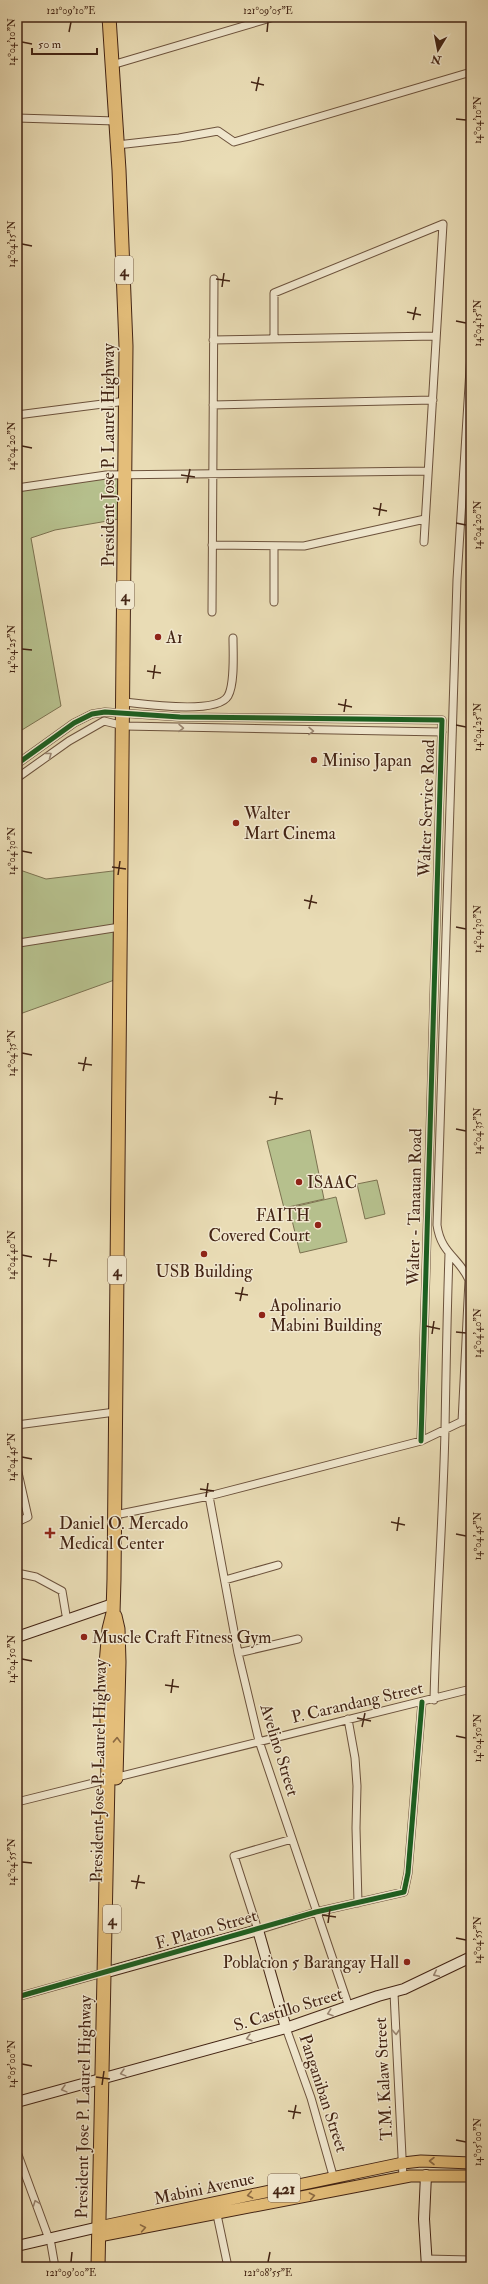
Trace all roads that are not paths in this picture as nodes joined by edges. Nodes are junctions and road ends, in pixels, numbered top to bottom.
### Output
1 (109, 17) edge
2 (274, 17) edge
3 (112, 65) junction
4 (471, 72) edge
5 (17, 118) edge
6 (116, 121) junction
7 (117, 145) junction
8 (214, 280) dead end
9 (436, 336) junction
10 (274, 338) junction
11 (213, 340) junction
12 (471, 353) edge
13 (432, 400) junction
14 (126, 401) junction
15 (213, 405) junction
16 (17, 414) edge
17 (428, 471) junction
18 (213, 474) junction
19 (126, 475) junction
20 (17, 488) edge
21 (425, 519) junction
22 (424, 542) dead end
23 (212, 545) junction
24 (274, 546) junction
25 (274, 602) dead end
26 (212, 612) dead end
27 (233, 638) dead end
28 (124, 714) junction
29 (442, 732) junction
30 (17, 764) edge
31 (17, 778) edge
32 (120, 927) junction
33 (17, 935) edge
34 (435, 974) joint
35 (449, 1254) junction
36 (115, 1412) junction
37 (471, 1418) edge
38 (462, 1422) junction
39 (17, 1425) edge
40 (445, 1430) junction
41 (421, 1441) junction
42 (17, 1468) edge
43 (209, 1496) junction
44 (115, 1515) junction
45 (17, 1522) edge
46 (278, 1565) dead end
47 (17, 1574) edge
48 (224, 1580) junction
49 (113, 1608) junction
50 (67, 1621) junction
51 (17, 1637) edge
52 (298, 1639) dead end
53 (238, 1653) junction
54 (471, 1689) edge
55 (434, 1700) junction
56 (422, 1702) junction
57 (348, 1719) junction
58 (259, 1741) junction
59 (112, 1780) junction
60 (17, 1802) edge
61 (292, 1839) junction
62 (358, 1903) junction
63 (316, 1912) junction
64 (258, 1930) junction
65 (471, 1957) edge
66 (108, 1972) junction
67 (394, 1993) junction
68 (17, 1997) edge
69 (349, 2007) junction
70 (286, 2028) junction
71 (105, 2078) junction
72 (17, 2102) edge
73 (17, 2152) edge
74 (403, 2163) junction
75 (471, 2163) edge
76 (426, 2175) junction
77 (471, 2176) edge
78 (403, 2177) junction
79 (334, 2179) junction
80 (214, 2202) junction
81 (217, 2214) junction
82 (102, 2231) junction
83 (50, 2242) junction
84 (17, 2246) edge
85 (17, 2251) edge
86 (471, 2260) edge
87 (426, 2263) edge
88 (55, 2267) edge
89 (98, 2267) edge
90 (104, 2267) edge
91 (228, 2267) edge

1 - 3 highway, President Jose P. Laurel Highway / 4
2 - 3 street
3 - 6 highway, President Jose P. Laurel Highway / 4
4 - 7 street
5 - 6 street
6 - 7 highway, President Jose P. Laurel Highway / 4
7 - 14 highway, President Jose P. Laurel Highway / 4
8 - 11 street
9 - 10 street
9 - 10 street
9 - 13 street
10 - 11 street
11 - 15 street
12 - 35 street
13 - 15 street
13 - 17 street
14 - 16 street
14 - 19 highway, President Jose P. Laurel Highway / 4
15 - 18 street
17 - 18 street
17 - 21 street
18 - 19 street
18 - 23 street
19 - 20 street
19 - 28 highway, President Jose P. Laurel Highway / 4
21 - 22 street
21 - 24 street
23 - 24 street
23 - 26 street
24 - 25 street
27 - 28 street
28 -> 29 street, Walter Service Road
28 - 29 street, Walter Service Road
28 - 30 street
31 -> 28 street
28 - 32 highway, President Jose P. Laurel Highway / 4
29 - 34 street, Walter Service Road
32 - 33 street
32 - 36 highway, President Jose P. Laurel Highway / 4
34 - 41 street, Walter - Tanauan Road
35 - 38 street
35 - 40 street
36 - 39 street
36 - 44 highway, President Jose P. Laurel Highway / 4
37 - 38 street
38 - 40 street
40 - 41 street
40 - 55 street
41 - 43 street
42 - 45 street
43 - 44 street
43 - 48 street, Avelino Street
44 - 49 highway, President Jose P. Laurel Highway / 4
46 - 48 street
47 - 50 street
48 - 53 street, Avelino Street
49 - 50 street
49 - 59 highway, President Jose P. Laurel Highway / 4
50 - 51 street
52 - 53 street
53 - 58 street, Avelino Street
54 - 55 street, P. Carandang Street
55 - 56 street, P. Carandang Street
56 - 57 street, P. Carandang Street
56 - 62 street, F. Platon Street
57 - 58 street, P. Carandang Street
57 - 62 street
58 - 59 street, P. Carandang Street
58 - 61 street, Avelino Street
59 - 60 street, P. Carandang Street
59 - 66 highway, President Jose P. Laurel Highway / 4
61 - 63 street, Avelino Street
61 - 64 street, Panganiban Street
62 - 63 street, F. Platon Street
63 - 64 street, F. Platon Street
63 - 69 street, Avelino Street
64 - 66 street, F. Platon Street
64 - 70 street, Panganiban Street
65 -> 67 street, S. Castillo Street
66 - 68 street, F. Platon Street
66 - 71 highway, President Jose P. Laurel Highway / 4
67 - 69 street, S. Castillo Street
67 -> 74 street, T.M. Kalaw Street
69 -> 70 street, S. Castillo Street
70 -> 71 street, S. Castillo Street
70 - 79 street, Panganiban Street
71 -> 72 street, S. Castillo Street
71 - 82 highway, President Jose P. Laurel Highway / 4
83 -> 73 street
75 -> 74 main road, Mabini Avenue / 421
74 - 78 street, T.M. Kalaw Street
74 - 79 main road, Mabini Avenue / 421
76 - 77 main road, Mabini Avenue / 421
76 - 78 main road, Mabini Avenue / 421
76 - 87 street
81 -> 78 main road, Mabini Avenue / 421
79 -> 80 main road, Mabini Avenue / 421
80 - 81 street
80 - 82 main road, Mabini Avenue / 421
82 -> 81 main road, Mabini Avenue / 421
81 - 91 street
82 - 83 street, Mabini Avenue
82 - 89 highway, President Jose P. Laurel Highway / 4
82 - 90 highway, President Jose P. Laurel Highway / 4
83 - 84 street, Mabini Avenue
83 - 85 street, Mabini Avenue
83 - 88 street
86 - 87 street

